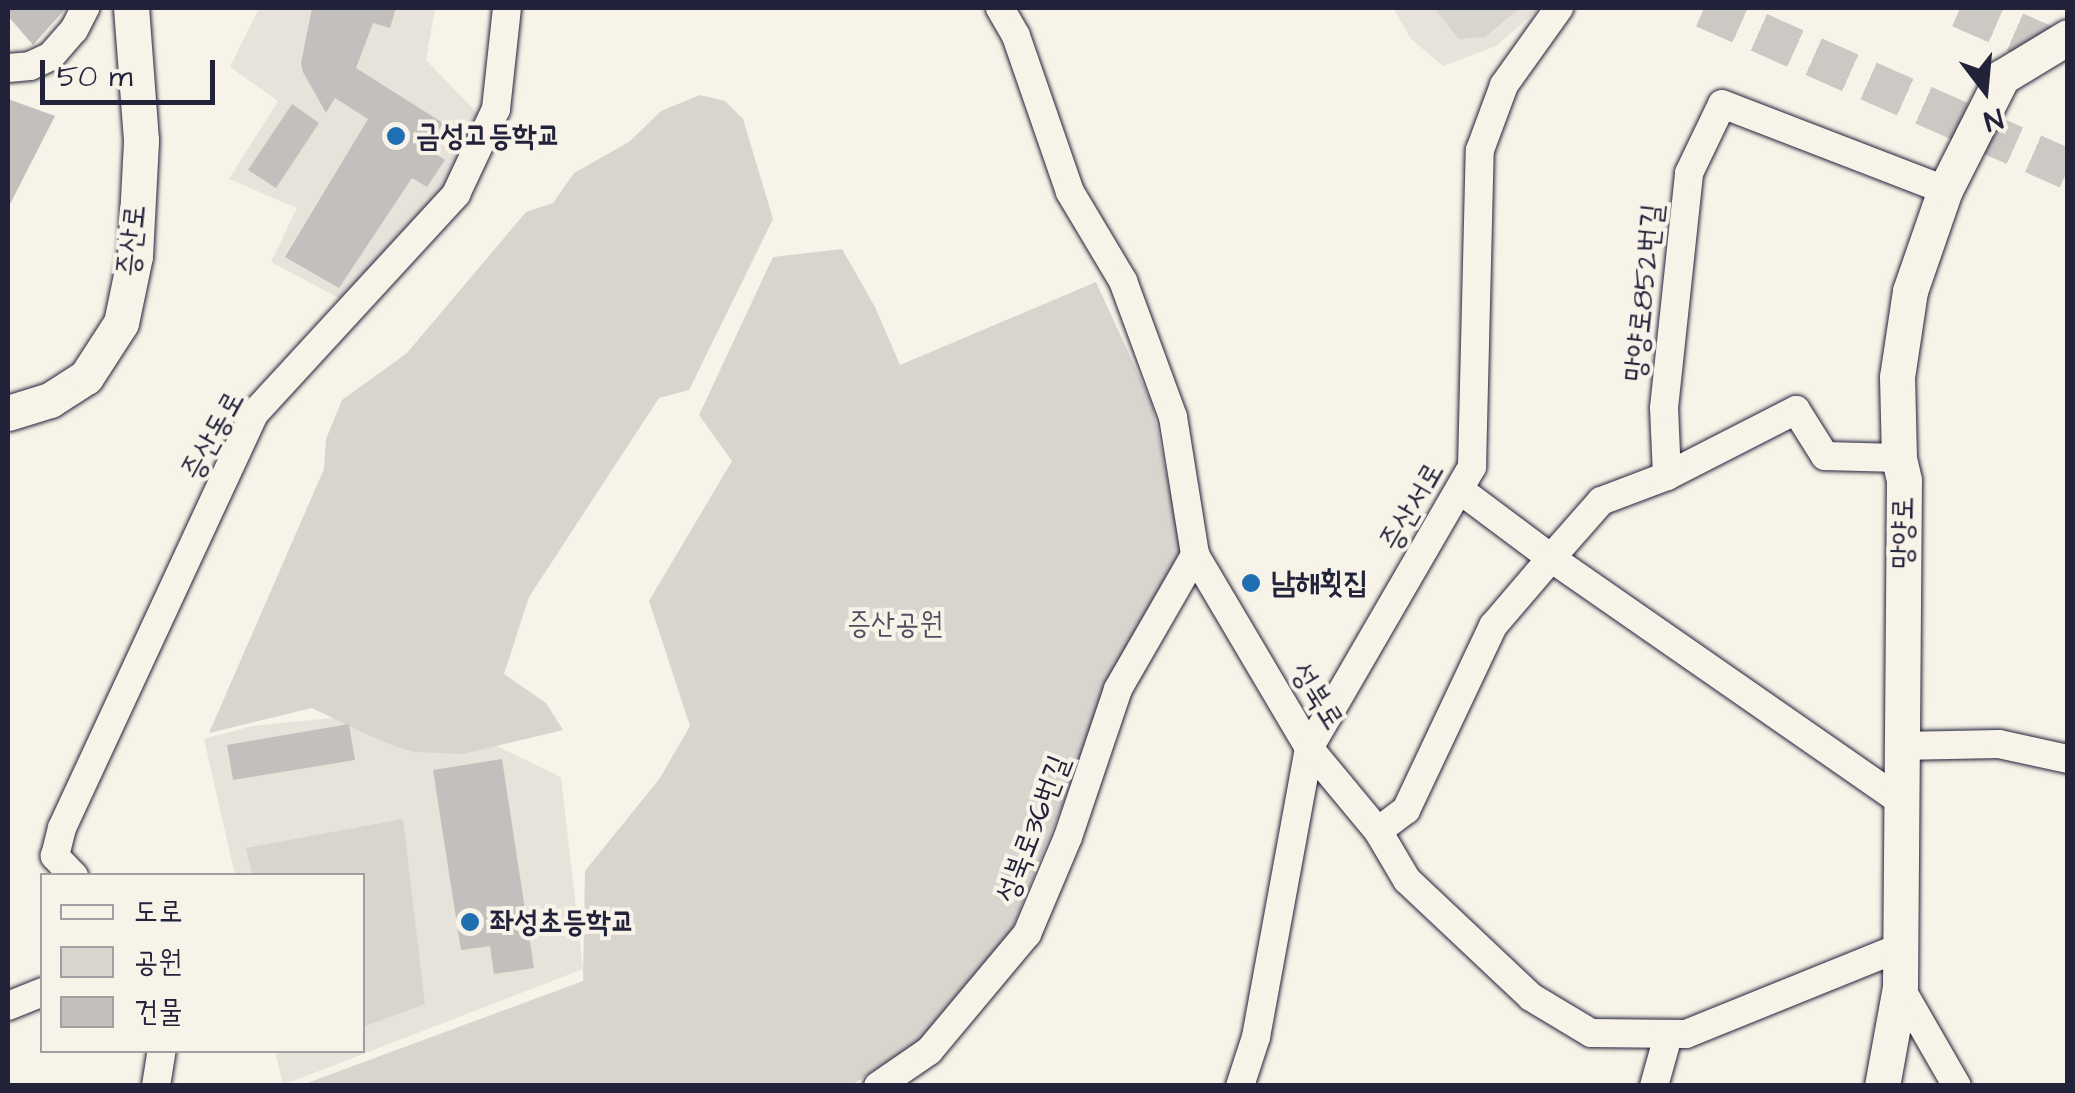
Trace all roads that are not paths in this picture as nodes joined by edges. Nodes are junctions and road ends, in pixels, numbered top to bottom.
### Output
1 (86, 8) edge
2 (130, 8) edge
3 (508, 8) edge
4 (1000, 8) edge
5 (1558, 8) edge
6 (2068, 37) edge
7 (8, 68) edge
8 (1945, 190) junction
9 (8, 413) edge
10 (1898, 458) junction
11 (1668, 476) junction
12 (1460, 490) junction
13 (1195, 555) junction
14 (1551, 558) junction
15 (1900, 746) junction
16 (1309, 748) junction
17 (2068, 759) edge
18 (1900, 801) junction
19 (1378, 831) junction
20 (71, 873) edge
21 (1900, 948) junction
22 (1900, 987) junction
23 (40, 993) edge
24 (8, 1006) edge
25 (1668, 1036) junction
26 (162, 1053) edge
27 (156, 1086) edge
28 (878, 1086) edge
29 (1240, 1086) edge
30 (1654, 1086) edge
31 (1882, 1086) edge
32 (1957, 1086) edge

1 - 7 street
2 - 9 main road, 증산로
3 - 20 street, 증산동로
4 - 13 street, 성북로
5 - 12 street, 증산서로
6 - 8 main road, 망양로
8 - 10 main road, 망양로
8 - 11 street, 망양로852번길
10 - 11 street
10 - 15 main road, 망양로
11 - 14 street
12 - 14 street
12 - 16 street, 증산서로
13 - 16 street, 성북로
13 - 28 street, 성북로36번길
14 - 18 street
14 - 19 street
15 - 17 street
15 - 18 main road, 망양로
16 - 19 street, 성북로
16 - 29 street, 증산서로
18 - 21 main road, 망양로
19 - 25 street, 성북로
21 - 22 main road, 망양로
21 - 25 street, 성북로
22 - 31 main road, 망양로
22 - 32 street
23 - 24 street
25 - 30 street
26 - 27 street

